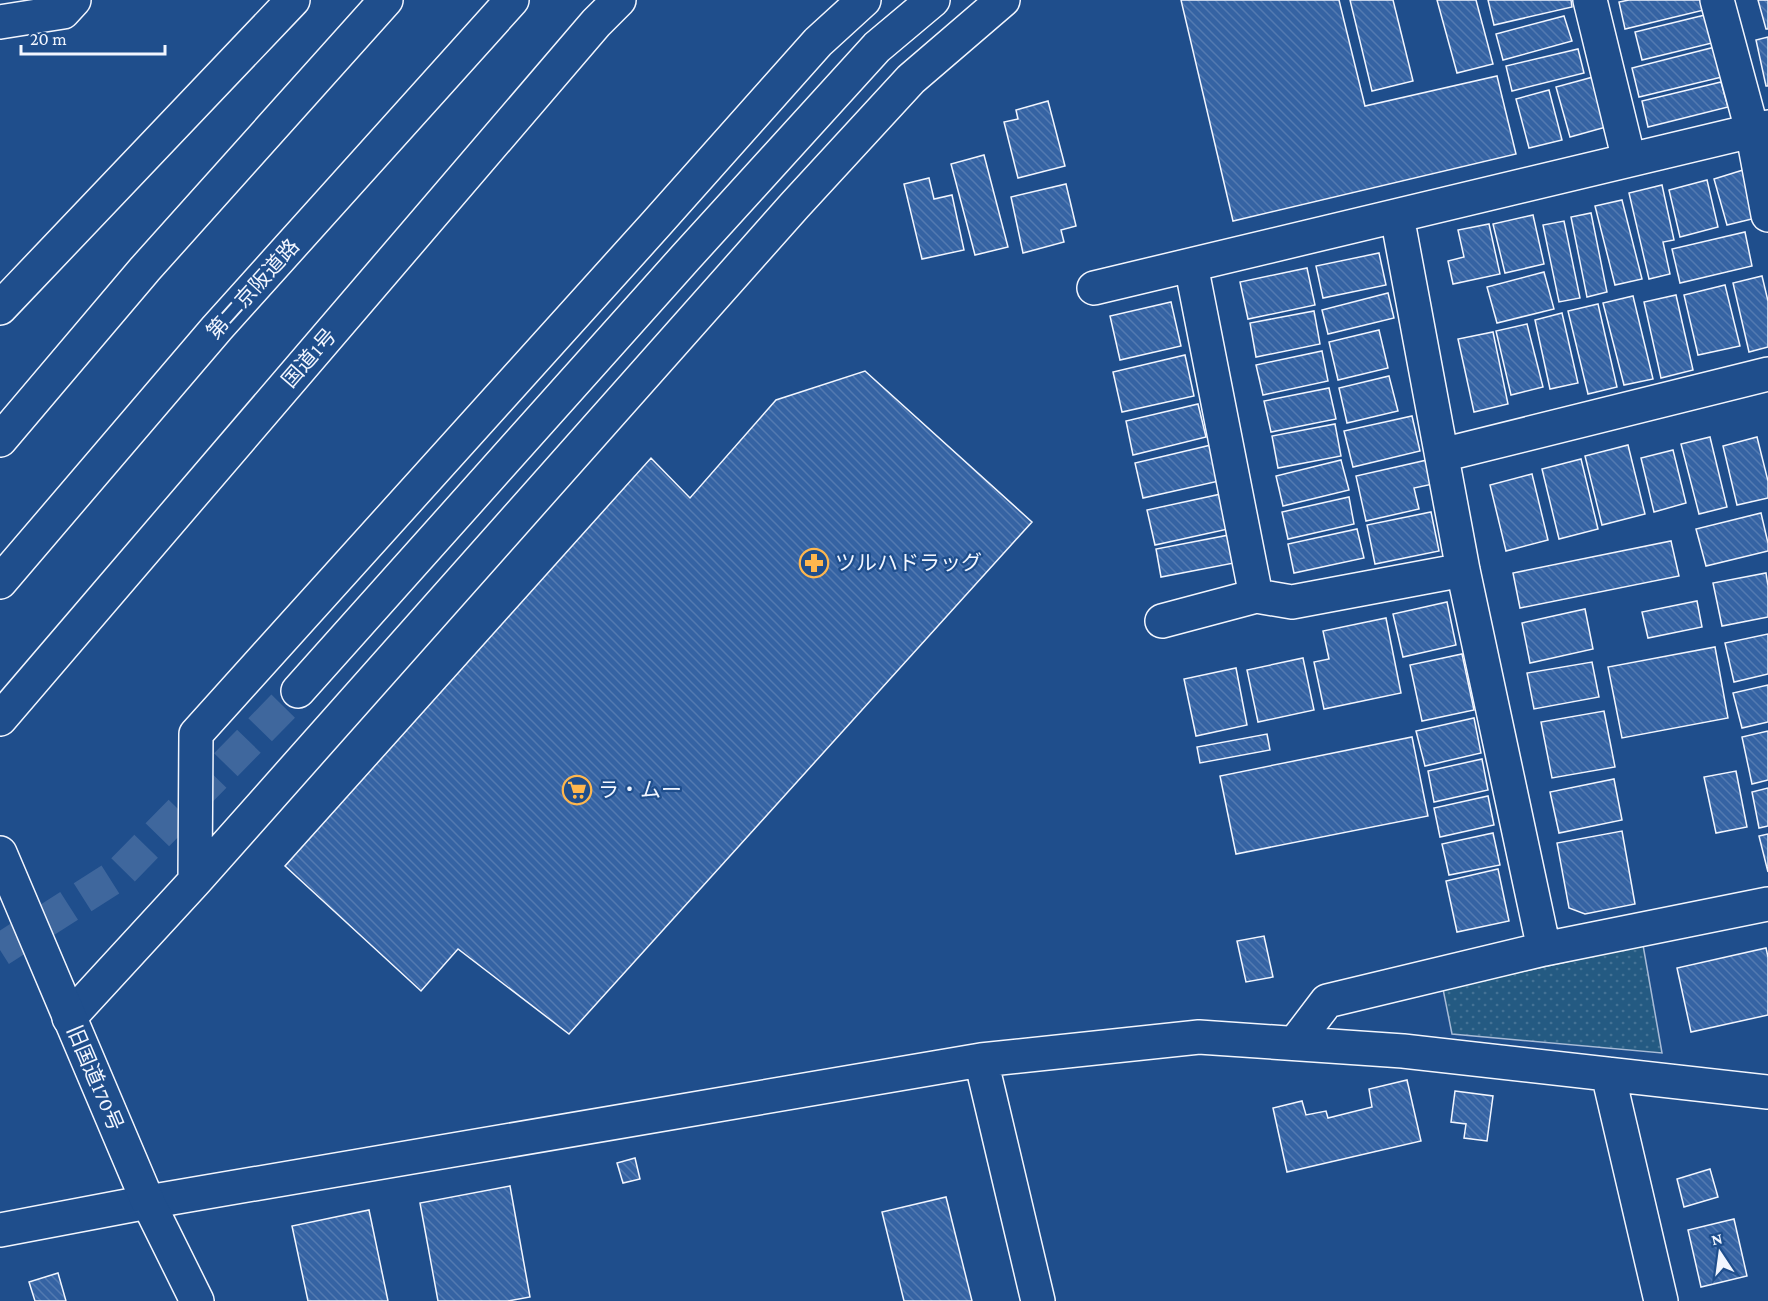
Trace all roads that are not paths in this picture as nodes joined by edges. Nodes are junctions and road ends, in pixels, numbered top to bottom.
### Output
1 (74, 0) edge
2 (293, 0) edge
3 (386, 0) edge
4 (512, 0) edge
5 (620, 0) edge
6 (627, 0) edge
7 (864, 0) edge
8 (933, 0) edge
9 (1003, 0) edge
10 (1590, 0) edge
11 (1717, 0) edge
12 (0, 22) edge
13 (596, 23) junction
14 (1760, 128) edge
15 (1629, 160) junction
16 (1768, 215) edge
17 (1397, 216) junction
18 (1191, 265) junction
19 (1094, 288) dead end
20 (0, 308) edge
21 (1768, 374) edge
22 (0, 440) edge
23 (1442, 455) junction
24 (1463, 570) junction
25 (0, 582) edge
26 (1256, 596) junction
27 (1162, 621) dead end
28 (298, 692) tunnel mouth
29 (0, 719) edge
30 (0, 853) edge
31 (195, 881) junction
32 (1768, 904) edge
33 (1544, 950) junction
34 (69, 1018) junction
35 (1295, 1043) junction
36 (981, 1060) junction
37 (1608, 1074) junction
38 (1768, 1092) edge
39 (148, 1203) junction
40 (0, 1230) edge
41 (197, 1301) edge
42 (1038, 1301) edge
43 (1661, 1301) edge

1 - 12 main road
2 - 20 main road
3 - 22 main road
4 - 25 main road, 第二京阪道路
5 - 13 main road, 国道1号
6 - 13 main road
7 - 31 main road
8 - 28 main road
9 - 31 main road
10 - 15 main road
11 - 14 main road
13 - 29 main road, 国道1号
14 - 15 main road
14 - 16 main road
15 - 17 main road
17 - 18 main road
17 - 23 main road
18 - 19 main road
18 - 26 main road
21 - 23 main road
23 - 24 main road
24 - 26 main road
24 - 33 main road
26 - 27 main road
30 - 34 main road, 旧国道170号
31 - 34 main road
32 - 33 main road
33 - 35 main road
34 - 39 main road, 旧国道170号
35 - 36 main road
35 - 37 main road
36 - 39 main road
36 - 42 main road
37 - 38 main road
37 - 43 main road
39 - 40 main road
39 - 41 main road, 旧国道170号

